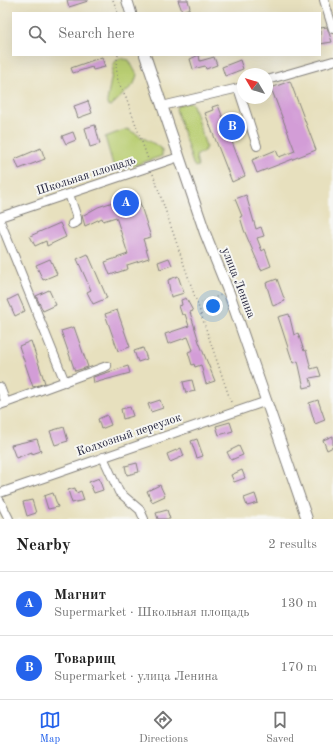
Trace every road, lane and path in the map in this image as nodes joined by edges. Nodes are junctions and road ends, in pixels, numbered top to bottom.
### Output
1 (113, 0) edge
2 (127, 0) edge
3 (324, 0) edge
4 (118, 12) edge
5 (131, 12) edge
6 (333, 29) edge
7 (118, 56) edge
8 (145, 56) edge
9 (333, 61) edge
10 (273, 78) edge
11 (237, 88) edge
12 (246, 104) edge
13 (162, 106) junction
14 (257, 146) dead end
15 (179, 157) junction
16 (151, 167) junction
17 (68, 194) junction
18 (0, 217) edge
19 (0, 221) edge
20 (72, 224) dead end
21 (229, 293) junction
22 (196, 304) junction
23 (107, 366) dead end
24 (65, 382) junction
25 (0, 387) edge
26 (267, 401) junction
27 (3, 404) edge
28 (234, 412) junction
29 (103, 457) junction
30 (0, 493) edge
31 (0, 501) edge
32 (9, 519) edge
33 (144, 519) edge
34 (308, 519) edge

1 - 4 path
2 - 5 main road
3 - 6 street
7 - 16 path
8 - 13 main road, улица Ленина
9 - 10 street
11 - 13 street
12 - 14 street
13 - 15 main road, улица Ленина
15 - 16 street, Школьная площадь
15 - 21 main road, улица Ленина
16 - 17 street, Школьная площадь
16 - 22 path
17 - 18 street, Школьная площадь
17 - 20 street
19 - 24 street
21 - 22 path
21 - 26 main road, улица Ленина
22 - 28 path
23 - 24 street
24 - 27 street
25 - 27 street
26 - 28 street, Колхозный переулок
26 - 34 main road, улица Ленина
28 - 29 street, Колхозный переулок
29 - 30 street, Колхозный переулок
29 - 33 street
31 - 32 street

